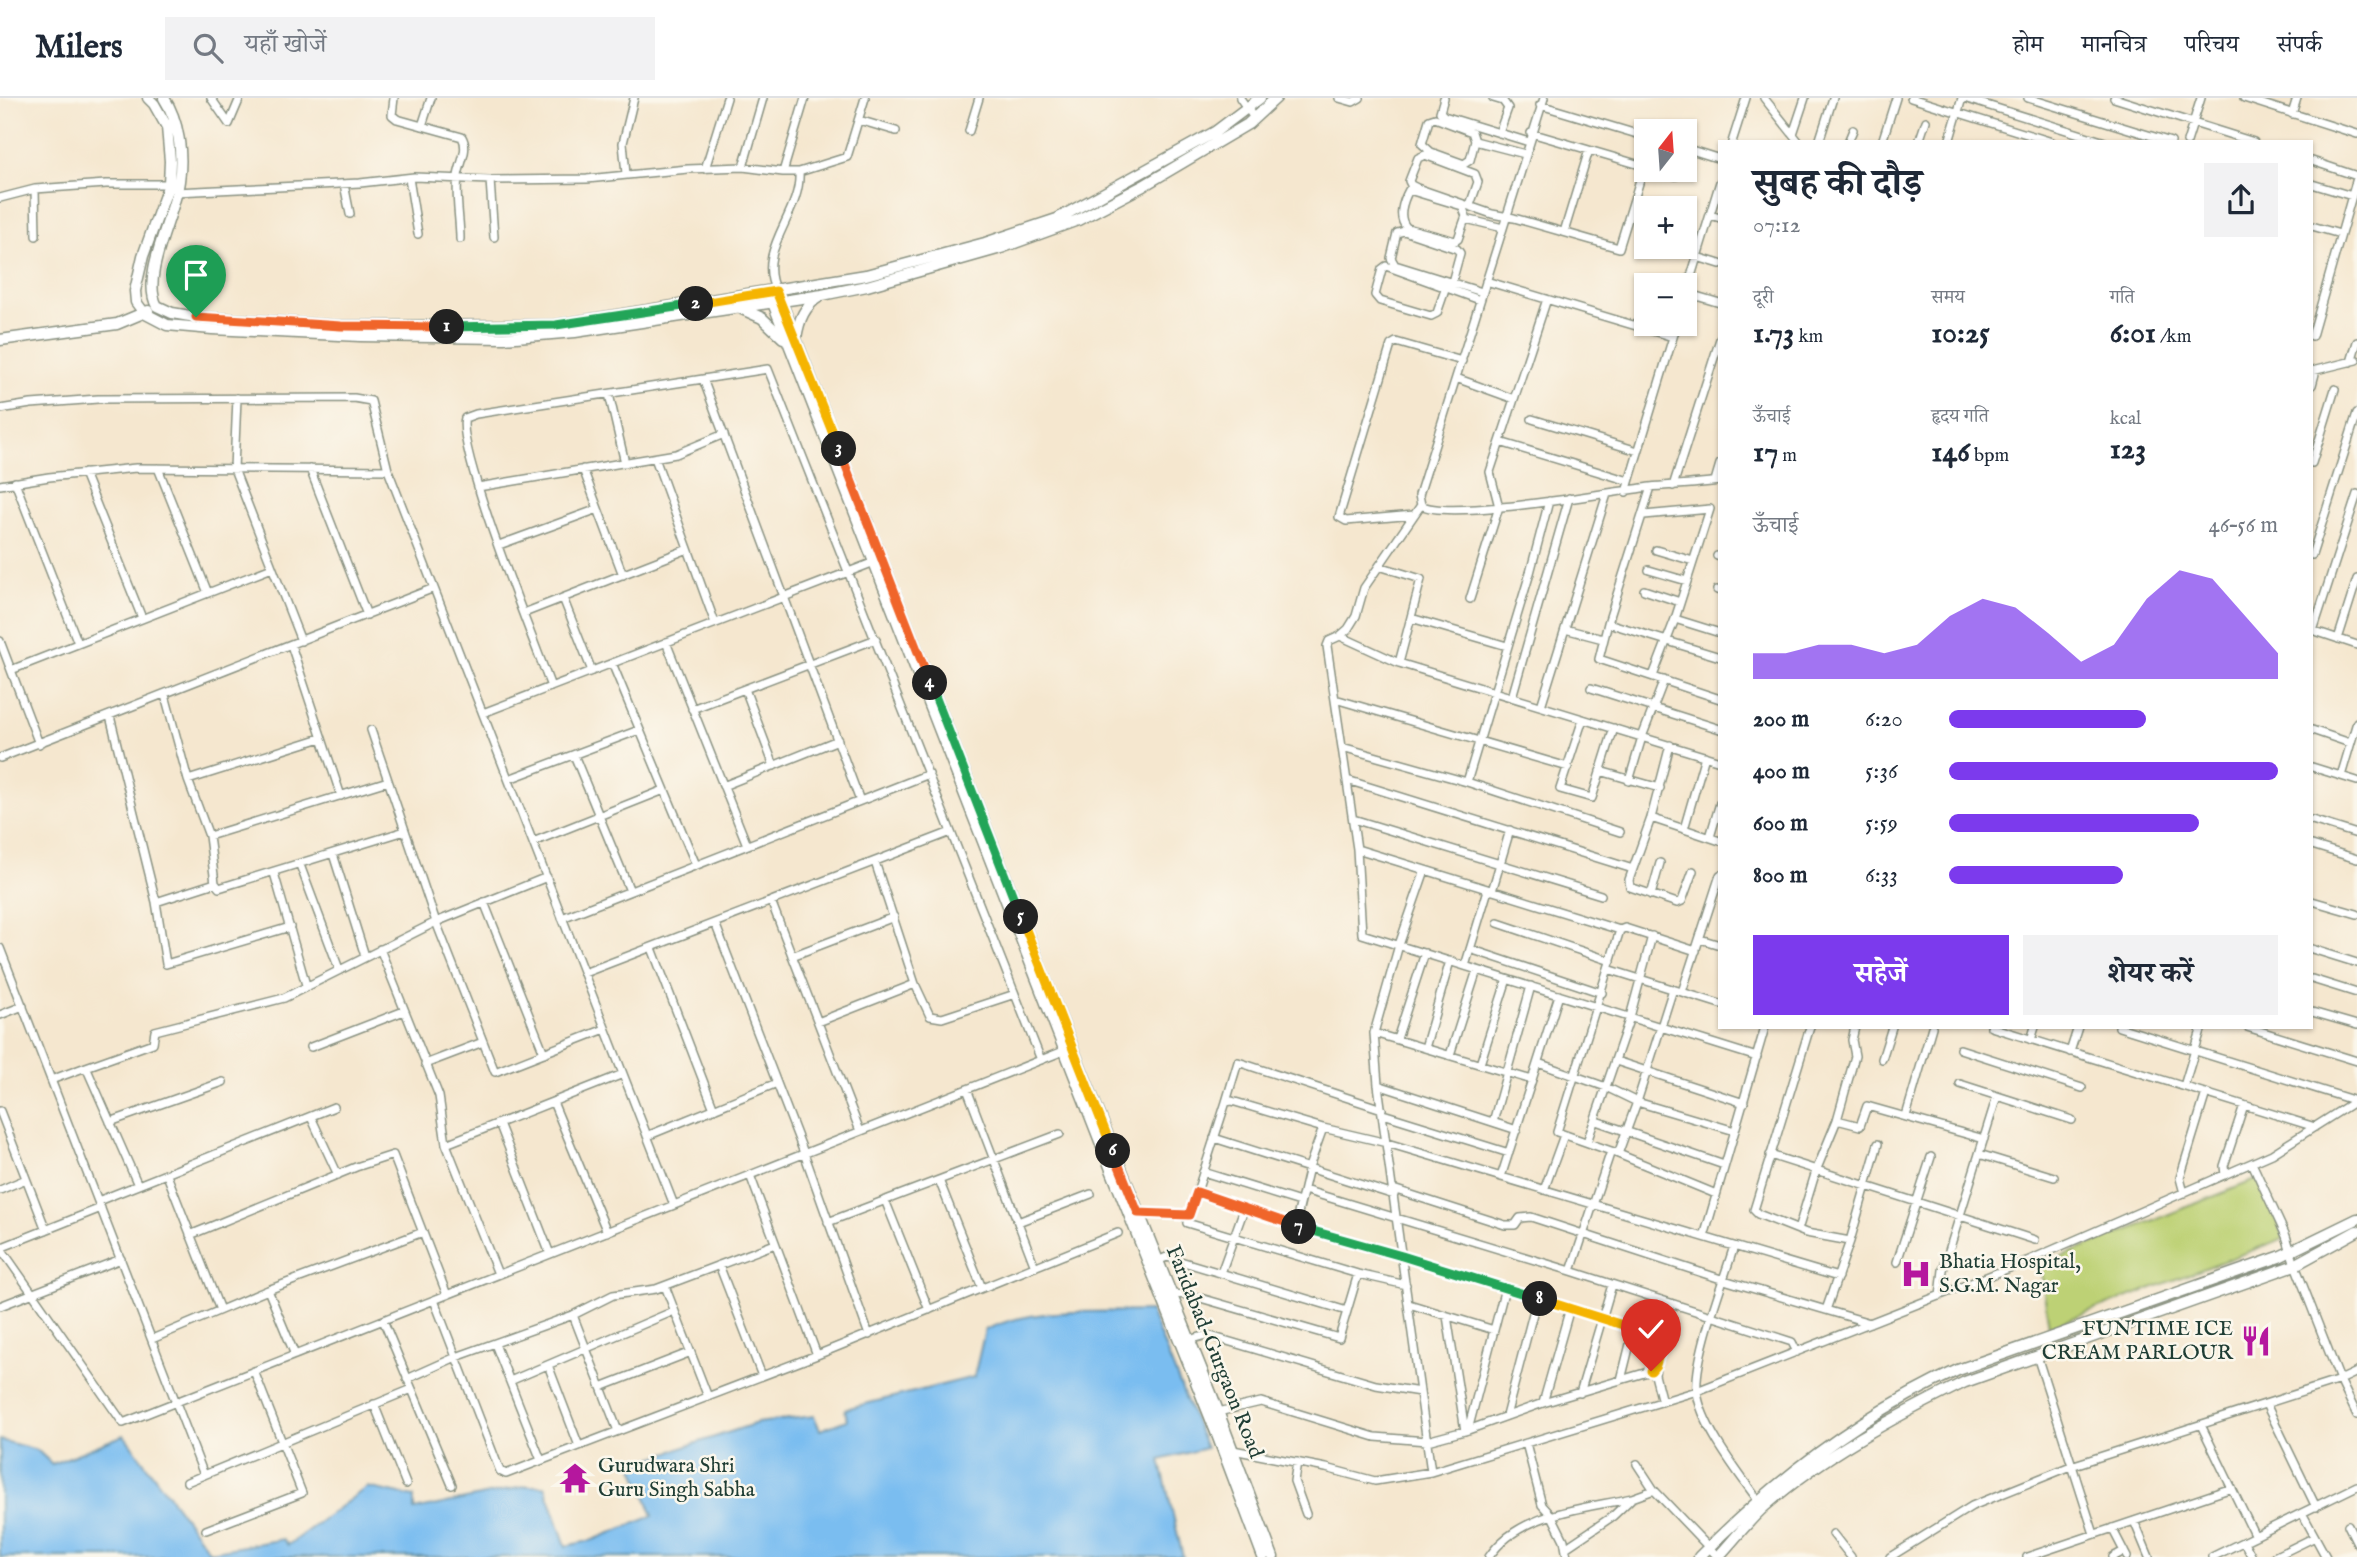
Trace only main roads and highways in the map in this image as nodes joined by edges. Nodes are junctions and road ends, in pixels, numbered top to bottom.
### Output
1 (148, 98) edge
2 (164, 98) edge
3 (1260, 98) edge
4 (1276, 98) edge
5 (1251, 113) junction
6 (175, 186) junction
7 (773, 291) junction
8 (822, 295) junction
9 (778, 303) junction
10 (157, 306) junction
11 (739, 309) junction
12 (144, 313) junction
13 (0, 340) edge
14 (792, 342) junction
15 (2357, 1219) edge
16 (1138, 1221) junction
17 (2357, 1231) edge
18 (1761, 1504) junction
19 (1263, 1557) edge
20 (1273, 1557) edge
21 (1699, 1557) edge
22 (1718, 1557) edge

1 - 6 main road
2 - 6 main road
3 - 5 main road
4 - 5 main road
5 - 7 main road
5 - 8 main road
6 - 10 main road
6 - 12 main road
7 - 9 main road, Faridabad-Gurgaon Road
7 - 10 main road
8 - 9 main road
8 - 14 main road
9 - 11 main road
9 - 14 main road, Faridabad-Gurgaon Road
10 - 12 main road
11 - 12 main road
11 - 14 main road
12 - 13 main road
14 - 16 main road, Faridabad-Gurgaon Road
15 - 18 main road
16 - 19 main road, Faridabad-Gurgaon Road
16 - 20 main road, Faridabad-Gurgaon Road
17 - 18 main road
18 - 21 main road
18 - 22 main road

